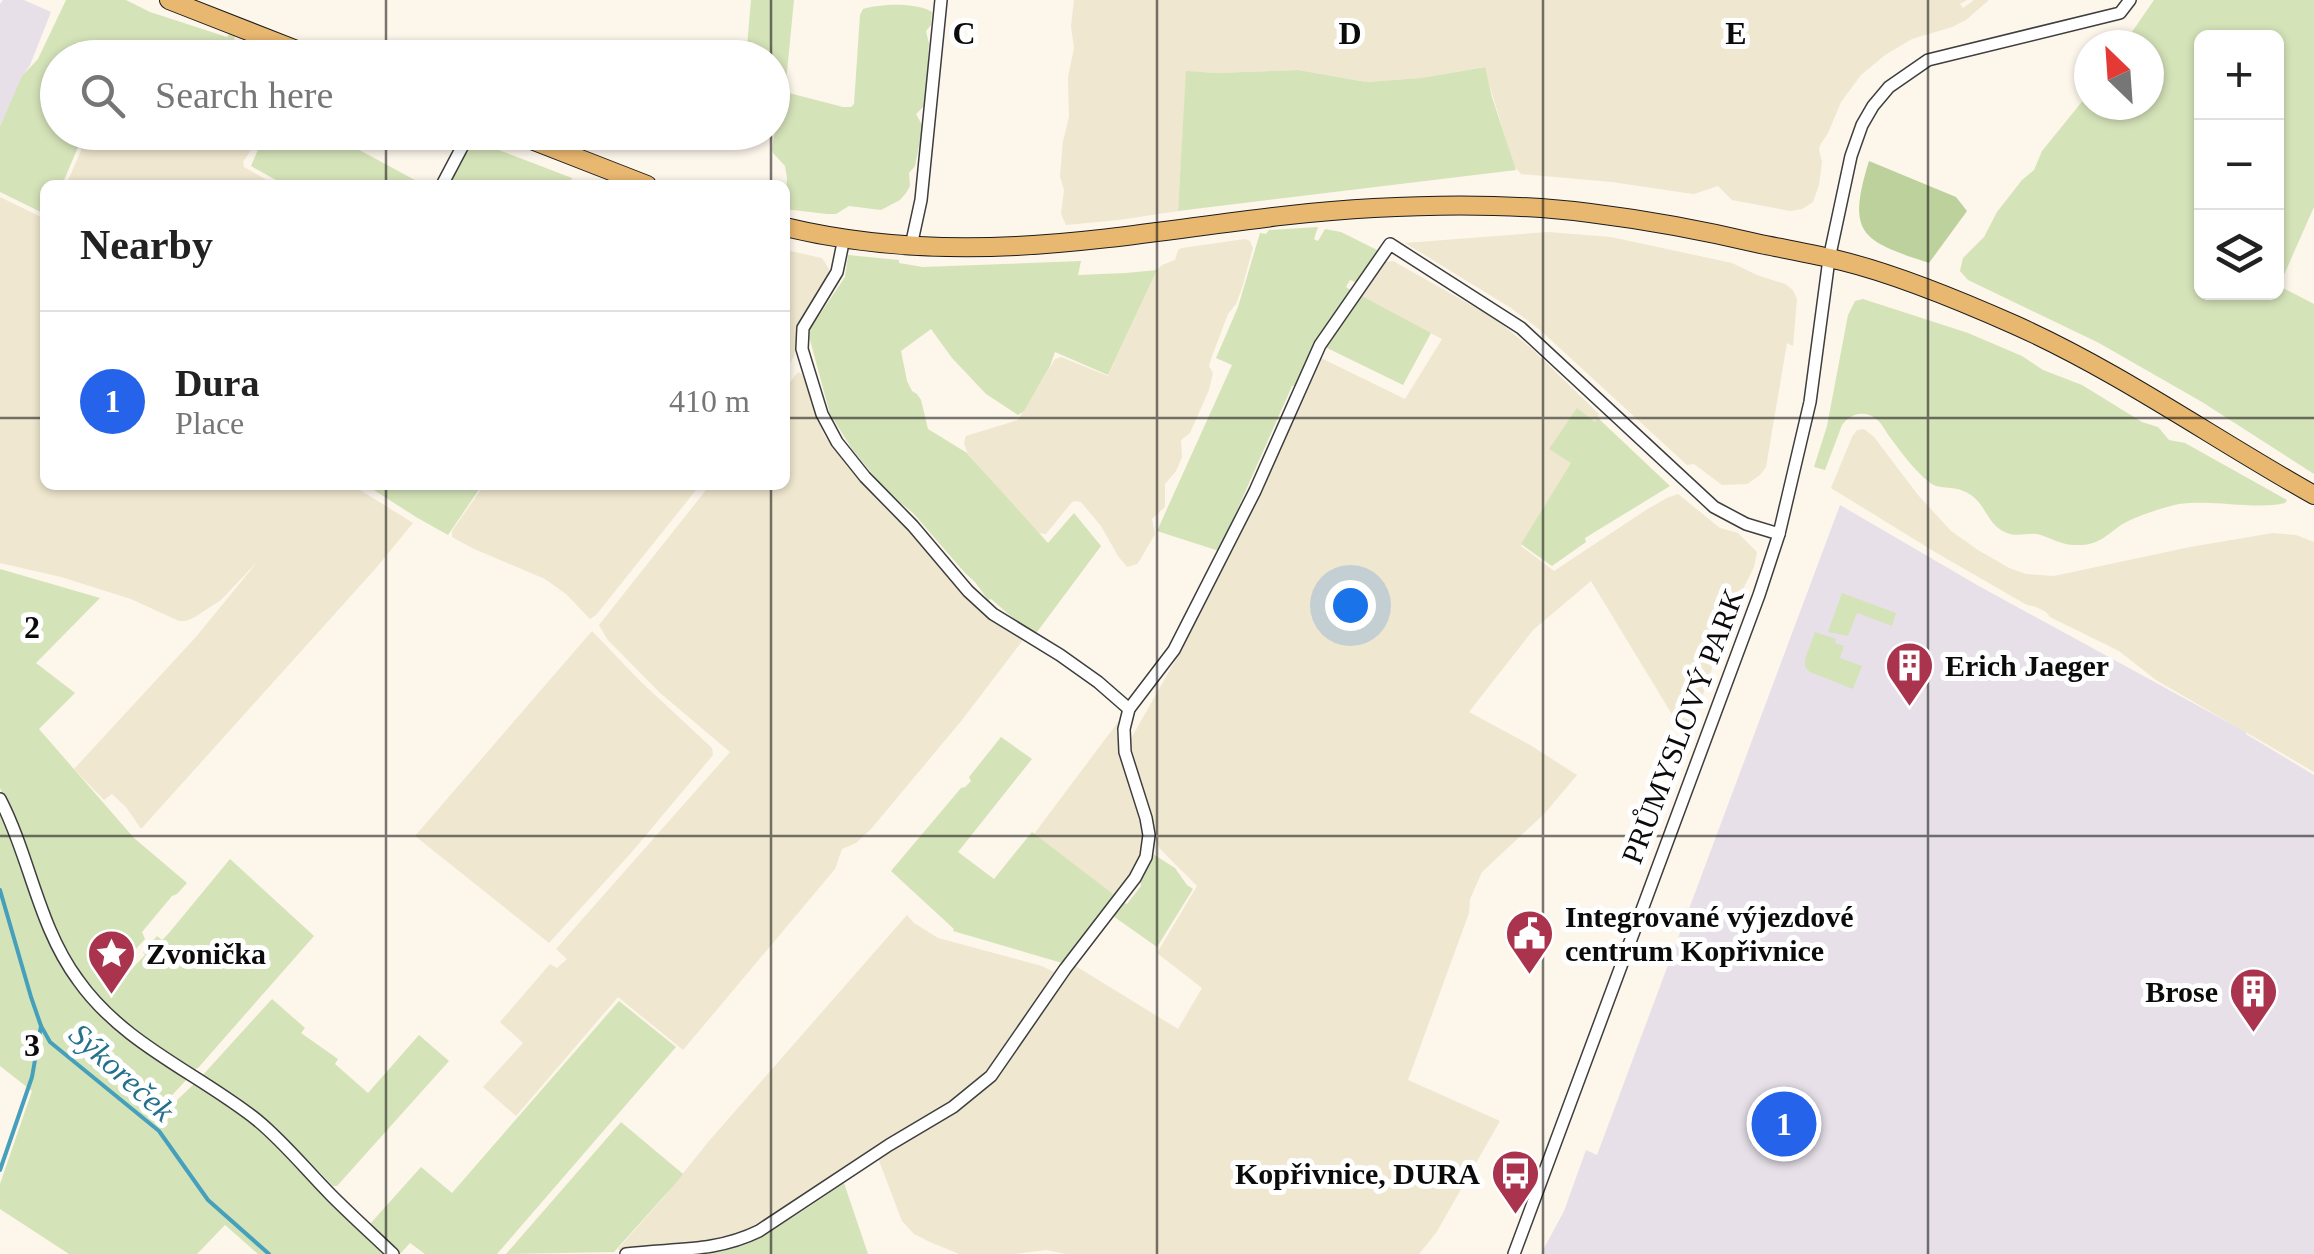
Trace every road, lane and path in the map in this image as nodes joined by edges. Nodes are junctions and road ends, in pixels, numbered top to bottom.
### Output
1 (168, 0) edge
2 (941, 0) edge
3 (2130, 0) edge
4 (271, 40) edge
5 (460, 150) edge
6 (557, 150) edge
7 (445, 180) edge
8 (634, 180) edge
9 (790, 228) edge
10 (844, 238) junction
11 (911, 246) junction
12 (1829, 259) junction
13 (2314, 495) edge
14 (1778, 534) junction
15 (1129, 709) junction
16 (0, 799) edge
17 (393, 1254) edge
18 (626, 1254) edge
19 (1514, 1254) edge

1 - 4 main road
2 - 11 street
3 - 12 street, PRŮMYSLOVÝ PARK
5 - 7 street
6 - 8 main road
9 - 10 main road
10 - 11 main road
10 - 15 street
11 - 12 main road
12 - 13 main road
12 - 14 street, PRŮMYSLOVÝ PARK
14 - 15 street
14 - 19 street, PRŮMYSLOVÝ PARK
15 - 18 street
16 - 17 street

